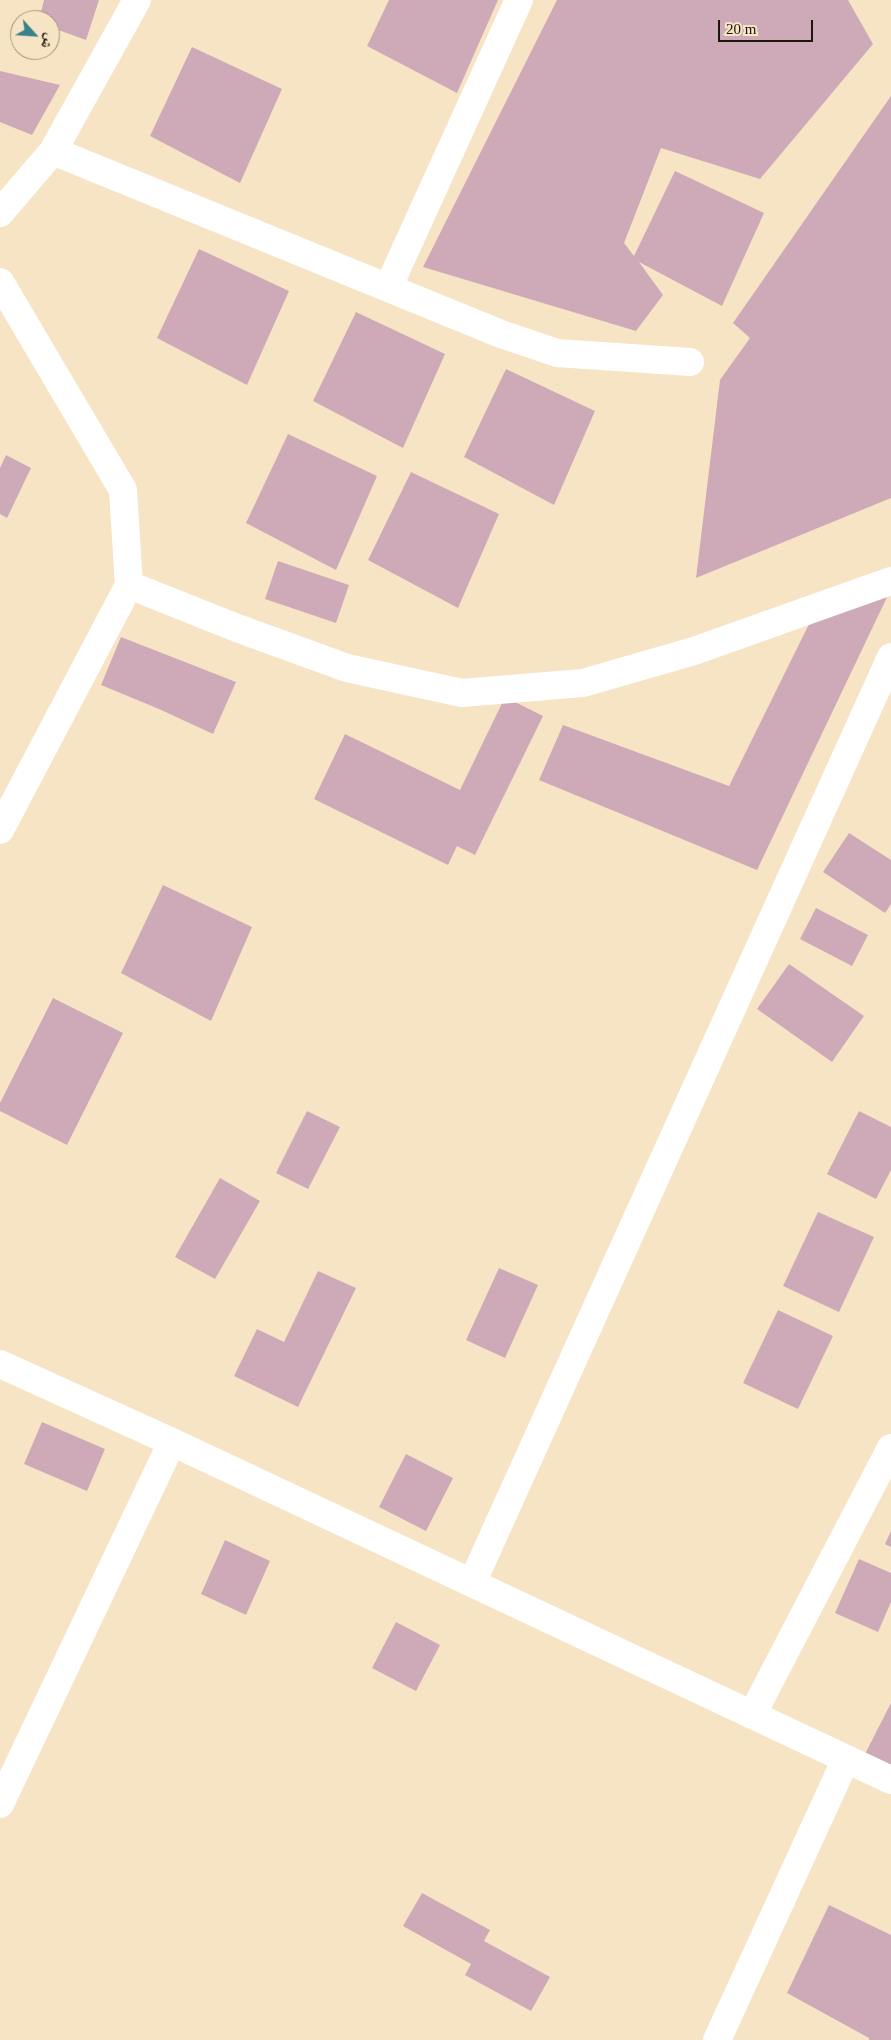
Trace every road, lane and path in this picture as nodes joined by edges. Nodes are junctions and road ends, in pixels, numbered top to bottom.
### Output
1 (137, 0) edge
2 (519, 0) edge
3 (53, 151) junction
4 (0, 213) edge
5 (0, 282) edge
6 (388, 288) junction
7 (690, 362) dead end
8 (891, 581) edge
9 (128, 585) junction
10 (891, 657) edge
11 (0, 830) edge
12 (0, 1364) edge
13 (172, 1442) junction
14 (891, 1448) edge
15 (472, 1583) junction
16 (752, 1715) junction
17 (846, 1759) junction
18 (891, 1780) edge
19 (0, 1804) edge
20 (717, 2040) edge

1 - 3 street
2 - 6 street
3 - 4 street
3 - 6 street
5 - 9 street
6 - 7 street
8 - 9 street
9 - 11 street
10 - 15 street
12 - 13 street
13 - 15 street
13 - 19 street
14 - 16 street
15 - 16 street
16 - 17 street
17 - 18 street
17 - 20 street

